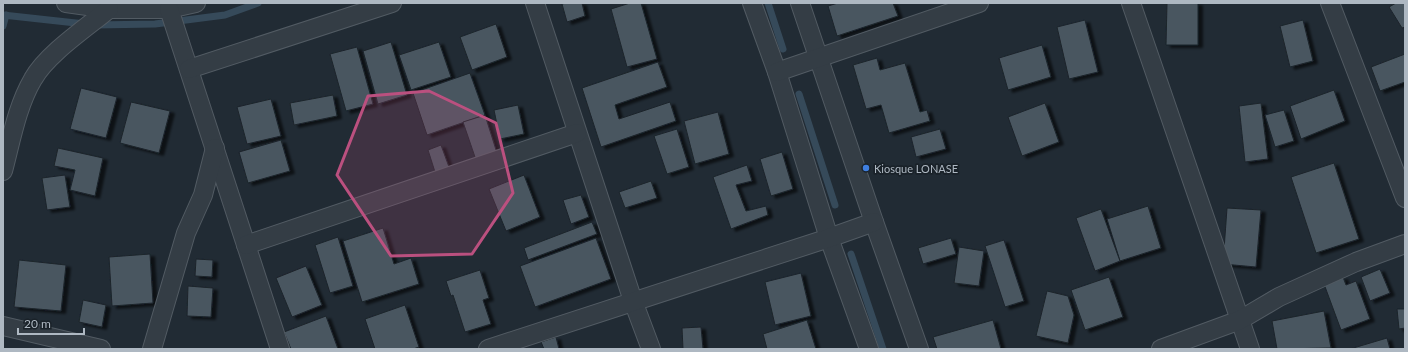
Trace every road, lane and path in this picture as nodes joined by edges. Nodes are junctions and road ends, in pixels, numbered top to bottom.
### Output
1 (66, 3) edge
2 (196, 3) edge
3 (392, 3) edge
4 (535, 3) edge
5 (752, 3) edge
6 (800, 3) edge
7 (979, 3) edge
8 (1131, 3) edge
9 (1330, 3) edge
10 (108, 9) junction
11 (169, 9) junction
12 (819, 59) junction
13 (189, 69) junction
14 (777, 72) junction
15 (577, 132) junction
16 (215, 148) junction
17 (3, 171) edge
18 (1405, 198) edge
19 (874, 222) junction
20 (829, 238) junction
21 (1405, 244) edge
22 (246, 245) junction
23 (633, 301) junction
24 (1240, 320) junction
25 (3, 326) edge
26 (101, 349) edge
27 (152, 349) edge
28 (280, 349) edge
29 (488, 349) edge
30 (651, 349) edge
31 (869, 349) edge
32 (919, 349) edge
33 (1161, 349) edge
34 (1250, 349) edge

1 - 10 street
2 - 11 street
3 - 13 street
4 - 15 street
5 - 14 street
6 - 12 street
7 - 12 street
8 - 24 street
9 - 18 street
10 - 11 street
10 - 17 street
11 - 13 street
12 - 14 street
12 - 19 street
13 - 16 street
14 - 20 street
15 - 22 street
15 - 23 street
16 - 22 street
16 - 27 street
19 - 20 street
19 - 32 street
20 - 23 street
20 - 31 street
21 - 24 street
22 - 28 street
23 - 29 street
23 - 30 street
24 - 33 street
24 - 34 street
25 - 26 street

